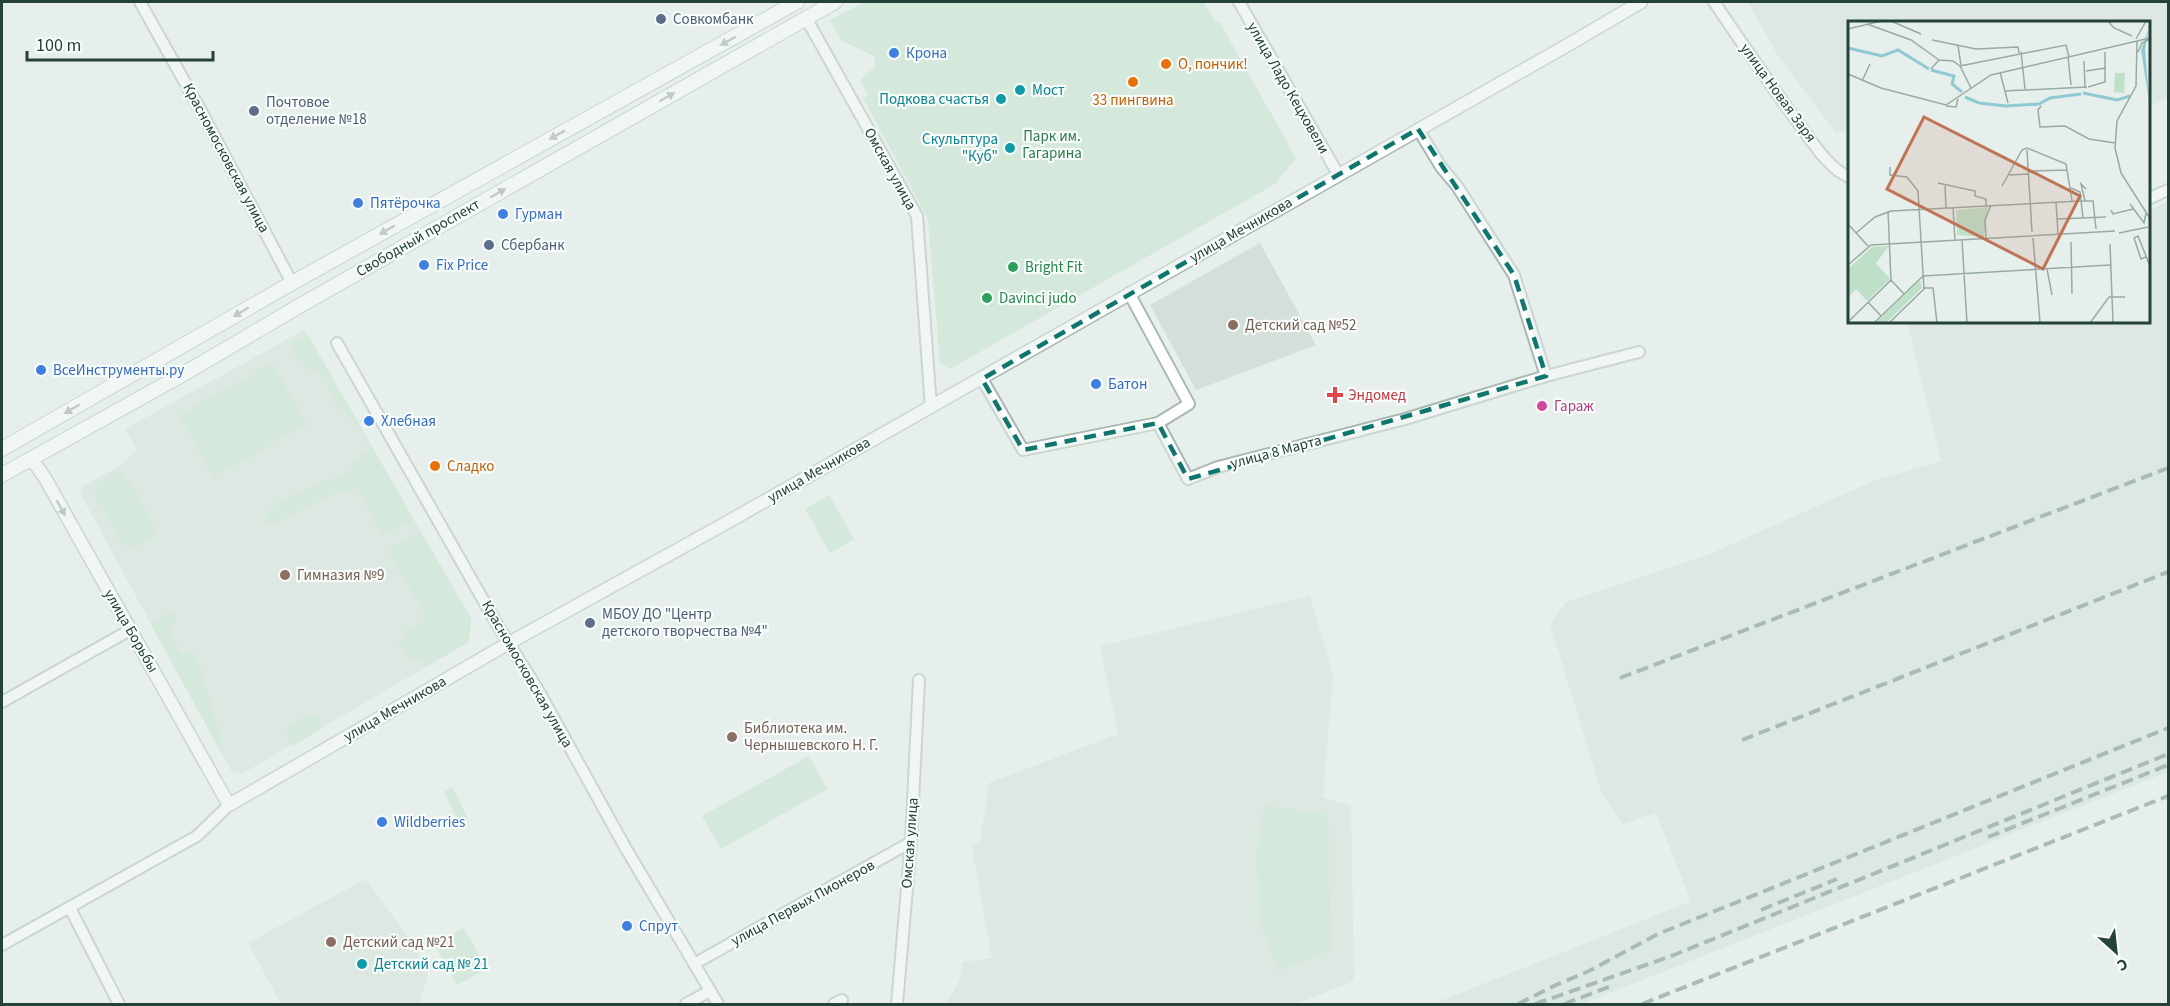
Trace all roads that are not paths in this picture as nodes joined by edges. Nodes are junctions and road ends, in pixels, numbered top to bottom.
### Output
1 (140, 2) edge
2 (797, 2) edge
3 (835, 2) edge
4 (1239, 2) edge
5 (1641, 2) edge
6 (1714, 2) edge
7 (806, 18) junction
8 (1418, 129) junction
9 (1338, 174) junction
10 (1848, 177) edge
11 (2169, 190) edge
12 (2149, 199) edge
13 (292, 283) junction
14 (1129, 293) junction
15 (301, 305) junction
16 (337, 343) dead end
17 (1639, 352) dead end
18 (1546, 376) junction
19 (982, 378) junction
20 (931, 407) junction
21 (1158, 423) junction
22 (2, 449) edge
23 (31, 458) junction
24 (2, 475) edge
25 (130, 630) junction
26 (509, 642) junction
27 (919, 680) dead end
28 (2, 702) edge
29 (229, 805) junction
30 (911, 842) junction
31 (70, 908) junction
32 (2, 945) edge
33 (694, 964) junction
34 (710, 991) junction
35 (119, 1005) edge
36 (686, 1005) edge
37 (718, 1005) edge
38 (897, 1005) edge

1 - 13 street, Красномосковская улица
2 - 7 main road
2 -> 13 main road, Свободный проспект
3 - 7 main road, Свободный проспект
4 - 9 street, улица Ладо Кецховели
5 - 8 street, улица Мечникова
6 - 10 street, улица Новая Заря
15 -> 7 main road, Свободный проспект
7 - 20 street, Омская улица
8 - 9 street, улица Мечникова
8 - 18 street
9 - 14 street, улица Мечникова
11 - 12 street
13 - 15 main road
13 -> 22 main road, Свободный проспект
14 - 19 street, улица Мечникова
14 - 21 street
15 - 23 main road, Свободный проспект
16 - 26 street, Красномосковская улица
17 - 18 street, улица 8 Марта
18 - 21 street, улица 8 Марта
19 - 20 street, улица Мечникова
19 - 21 street
20 - 26 street, улица Мечникова
23 - 24 main road, Свободный проспект
23 -> 25 street, улица Борьбы
25 - 28 street
25 - 29 street, улица Борьбы
26 - 29 street, улица Мечникова
26 - 33 street, Красномосковская улица
27 - 30 street, Омская улица
29 - 31 street, улица Мечникова
30 - 33 street, улица Первых Пионеров
30 - 38 street, Омская улица
31 - 32 street, улица Мечникова
31 - 35 street
33 - 34 street, Красномосковская улица
34 - 36 street
34 - 37 street, Красномосковская улица

